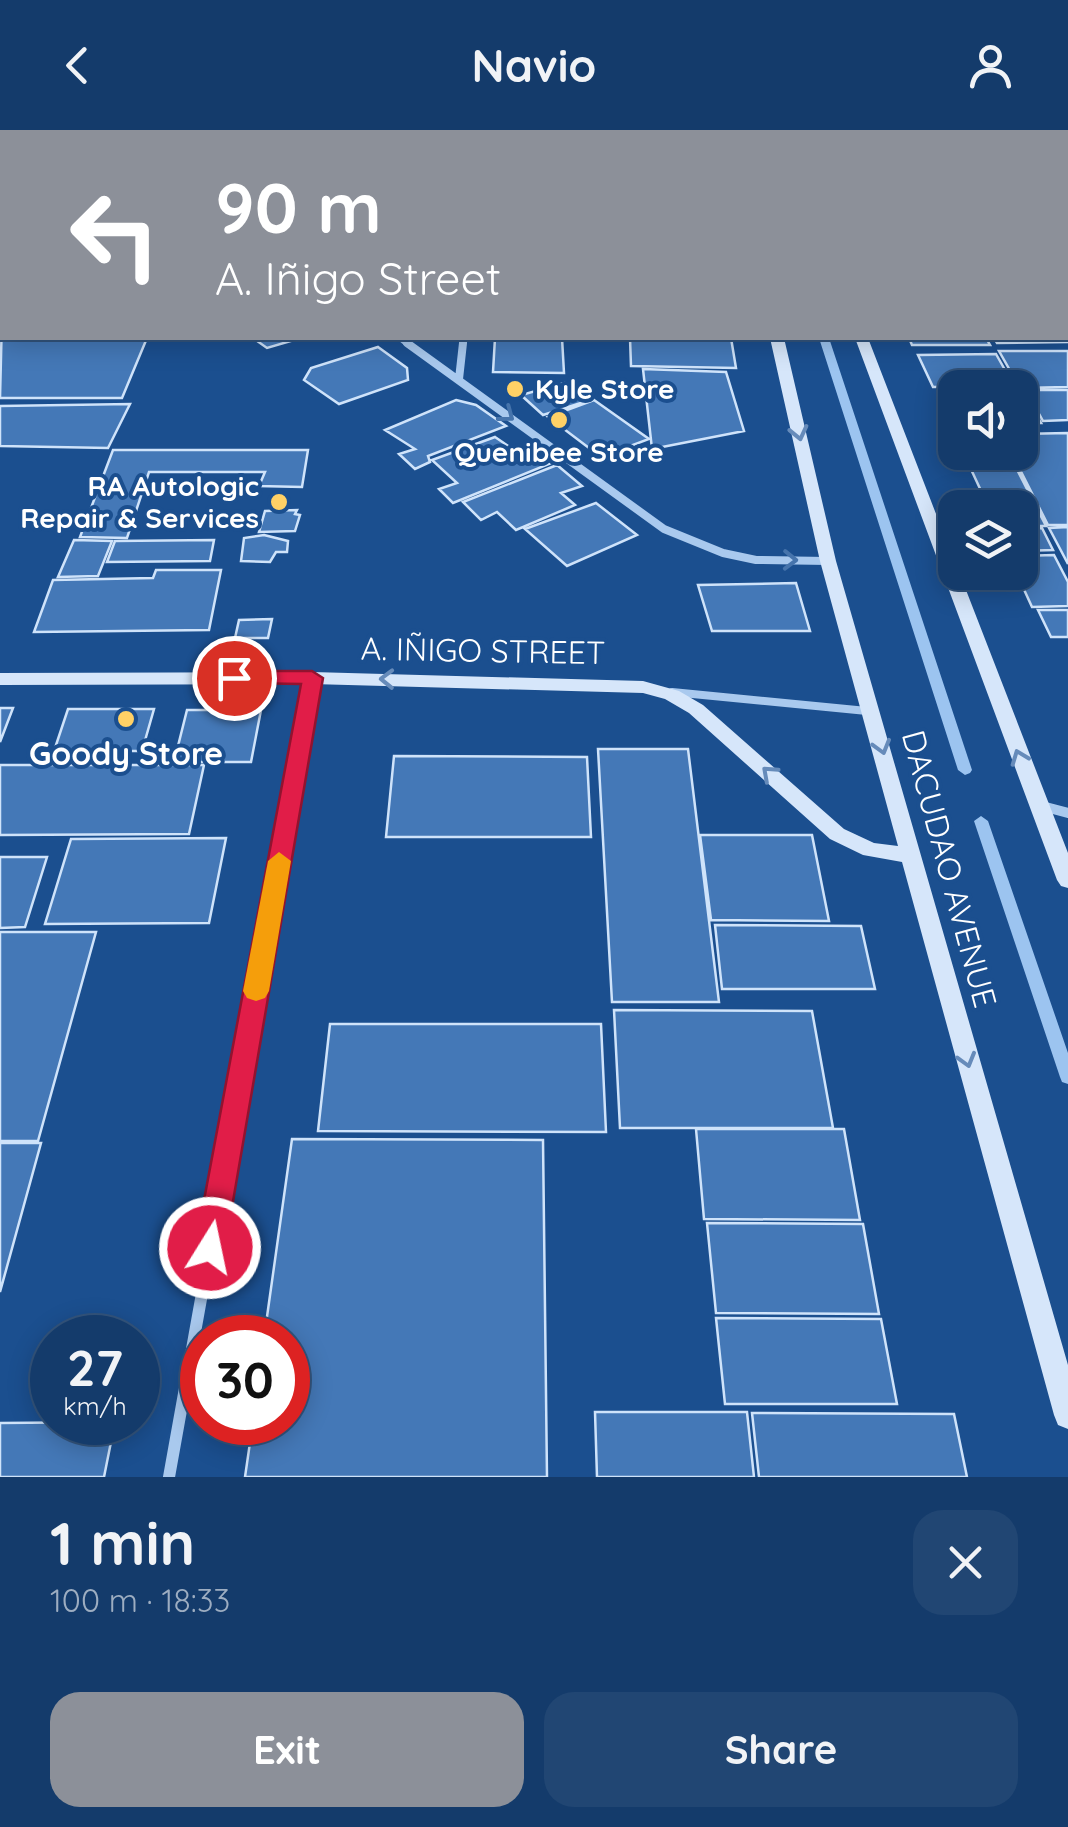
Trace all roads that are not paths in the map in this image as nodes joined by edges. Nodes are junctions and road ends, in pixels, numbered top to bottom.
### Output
1 (403, 340) edge
2 (463, 340) edge
3 (778, 340) edge
4 (862, 340) edge
5 (460, 379) junction
6 (828, 561) junction
7 (312, 678) junction
8 (0, 679) edge
9 (658, 691) junction
10 (872, 712) junction
11 (1037, 805) junction
12 (1068, 813) edge
13 (909, 855) junction
14 (1068, 880) edge
15 (1068, 1415) edge
16 (169, 1477) edge

1 - 5 street
2 - 5 street
3 -> 6 main road, DACUDAO AVENUE
11 -> 4 main road
5 -> 6 street
6 - 10 main road, DACUDAO AVENUE
7 - 8 main road, A. IÑIGO STREET
9 -> 7 main road, A. IÑIGO STREET
7 - 16 street
9 - 10 lane
13 -> 9 main road, A. IÑIGO STREET
10 -> 13 main road, DACUDAO AVENUE
11 - 12 street
11 - 14 main road
13 -> 15 main road, DACUDAO AVENUE

